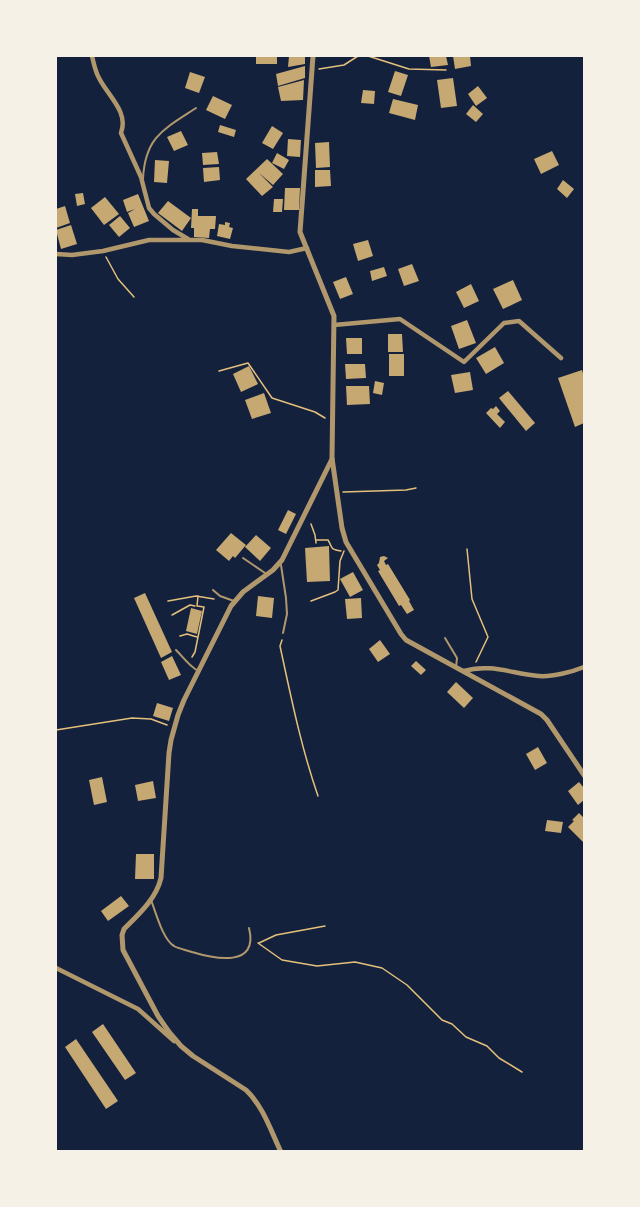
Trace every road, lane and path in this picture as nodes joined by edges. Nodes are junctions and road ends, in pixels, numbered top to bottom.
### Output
1 (92, 56) edge
2 (313, 56) edge
3 (358, 56) edge
4 (368, 56) edge
5 (313, 70) junction
6 (446, 70) dead end
7 (196, 108) dead end
8 (143, 182) junction
9 (190, 240) junction
10 (307, 248) junction
11 (103, 251) junction
12 (56, 254) edge
13 (134, 297) dead end
14 (334, 325) junction
15 (561, 358) dead end
16 (219, 371) dead end
17 (333, 424) junction
18 (332, 458) junction
19 (416, 488) dead end
20 (336, 492) junction
21 (311, 524) dead end
22 (349, 547) junction
23 (467, 549) dead end
24 (343, 552) junction
25 (243, 558) dead end
26 (280, 562) junction
27 (267, 574) junction
28 (213, 590) dead end
29 (198, 596) junction
30 (168, 601) dead end
31 (311, 601) dead end
32 (234, 602) junction
33 (197, 606) junction
34 (172, 615) dead end
35 (283, 633) joint
36 (180, 636) dead end
37 (198, 637) junction
38 (445, 638) dead end
39 (176, 650) dead end
40 (188, 665) junction
41 (456, 667) junction
42 (585, 667) edge
43 (473, 668) junction
44 (198, 671) junction
45 (464, 671) junction
46 (174, 727) junction
47 (56, 730) edge
48 (585, 775) edge
49 (318, 796) dead end
50 (151, 900) junction
51 (325, 926) dead end
52 (249, 928) dead end
53 (56, 968) edge
54 (181, 1046) junction
55 (522, 1072) dead end
56 (281, 1152) edge

1 - 8 street
2 - 5 street
3 - 5 path
4 - 6 path
5 - 10 street
7 - 8 lane
8 - 9 street
9 - 10 street
9 - 11 street
10 - 14 street
11 - 12 street
11 - 13 path
14 - 15 street
14 - 17 street
16 - 17 path
17 - 18 street
18 - 20 street
18 - 26 street
19 - 20 path
20 - 22 street
21 - 24 path
22 - 24 path
22 - 41 street
23 - 43 path
24 - 31 path
25 - 27 lane
26 - 27 street
26 - 35 lane
27 - 32 street
28 - 32 lane
29 - 30 path
29 - 32 path
29 - 33 path
32 - 44 street
33 - 34 path
33 - 37 path
35 - 49 path
36 - 37 path
37 - 40 path
38 - 41 lane
39 - 40 lane
40 - 44 lane
41 - 45 street
42 - 43 street
43 - 45 street
44 - 46 street
45 - 48 street
46 - 47 path
46 - 50 street
50 - 52 lane
50 - 54 street
51 - 55 path
53 - 54 street
54 - 56 street

